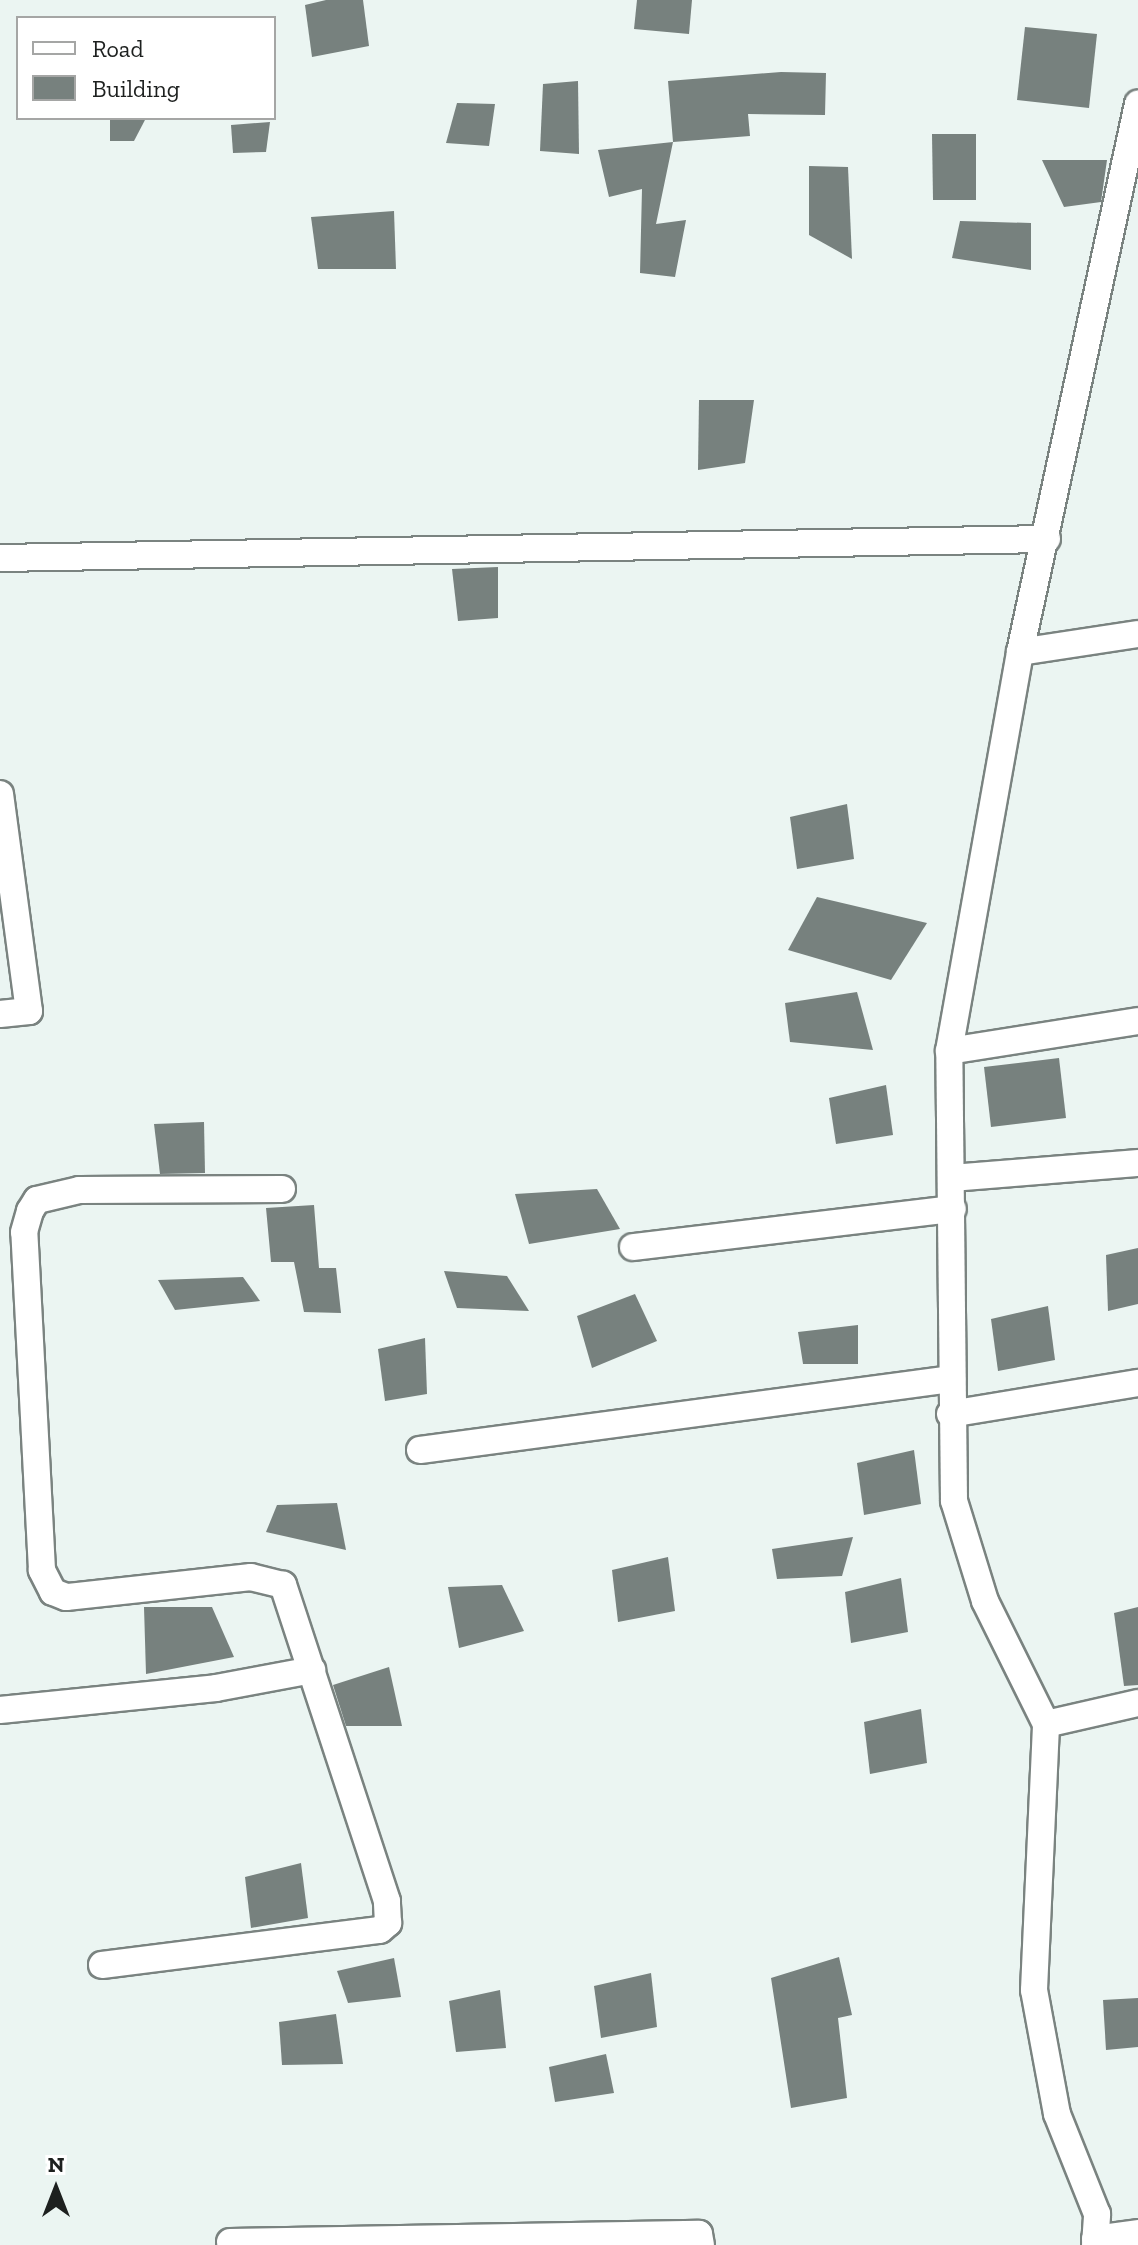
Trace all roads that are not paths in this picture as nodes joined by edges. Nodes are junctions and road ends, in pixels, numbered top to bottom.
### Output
1 (1138, 104) edge
2 (1047, 539) junction
3 (0, 558) edge
4 (1138, 634) edge
5 (1020, 652) junction
6 (0, 794) edge
7 (0, 1014) edge
8 (1138, 1021) edge
9 (949, 1051) junction
10 (1138, 1163) edge
11 (952, 1178) junction
12 (282, 1189) dead end
13 (953, 1209) junction
14 (633, 1247) dead end
15 (952, 1379) junction
16 (1138, 1383) edge
17 (950, 1414) junction
18 (420, 1450) dead end
19 (312, 1670) junction
20 (1138, 1703) edge
21 (0, 1710) edge
22 (1046, 1724) junction
23 (102, 1965) dead end
24 (1138, 2233) edge
25 (230, 2242) dead end
26 (1095, 2242) edge
27 (701, 2245) edge

1 - 2 street
2 - 3 street
2 - 5 street
4 - 5 street
5 - 9 street
6 - 7 street
8 - 9 street
9 - 11 street
10 - 11 street
11 - 13 street
12 - 19 street
13 - 14 street
13 - 15 street
15 - 17 street
15 - 18 street
16 - 17 street
17 - 22 street
19 - 21 street
19 - 23 street
20 - 22 street
22 - 26 street
24 - 26 street
25 - 27 street

